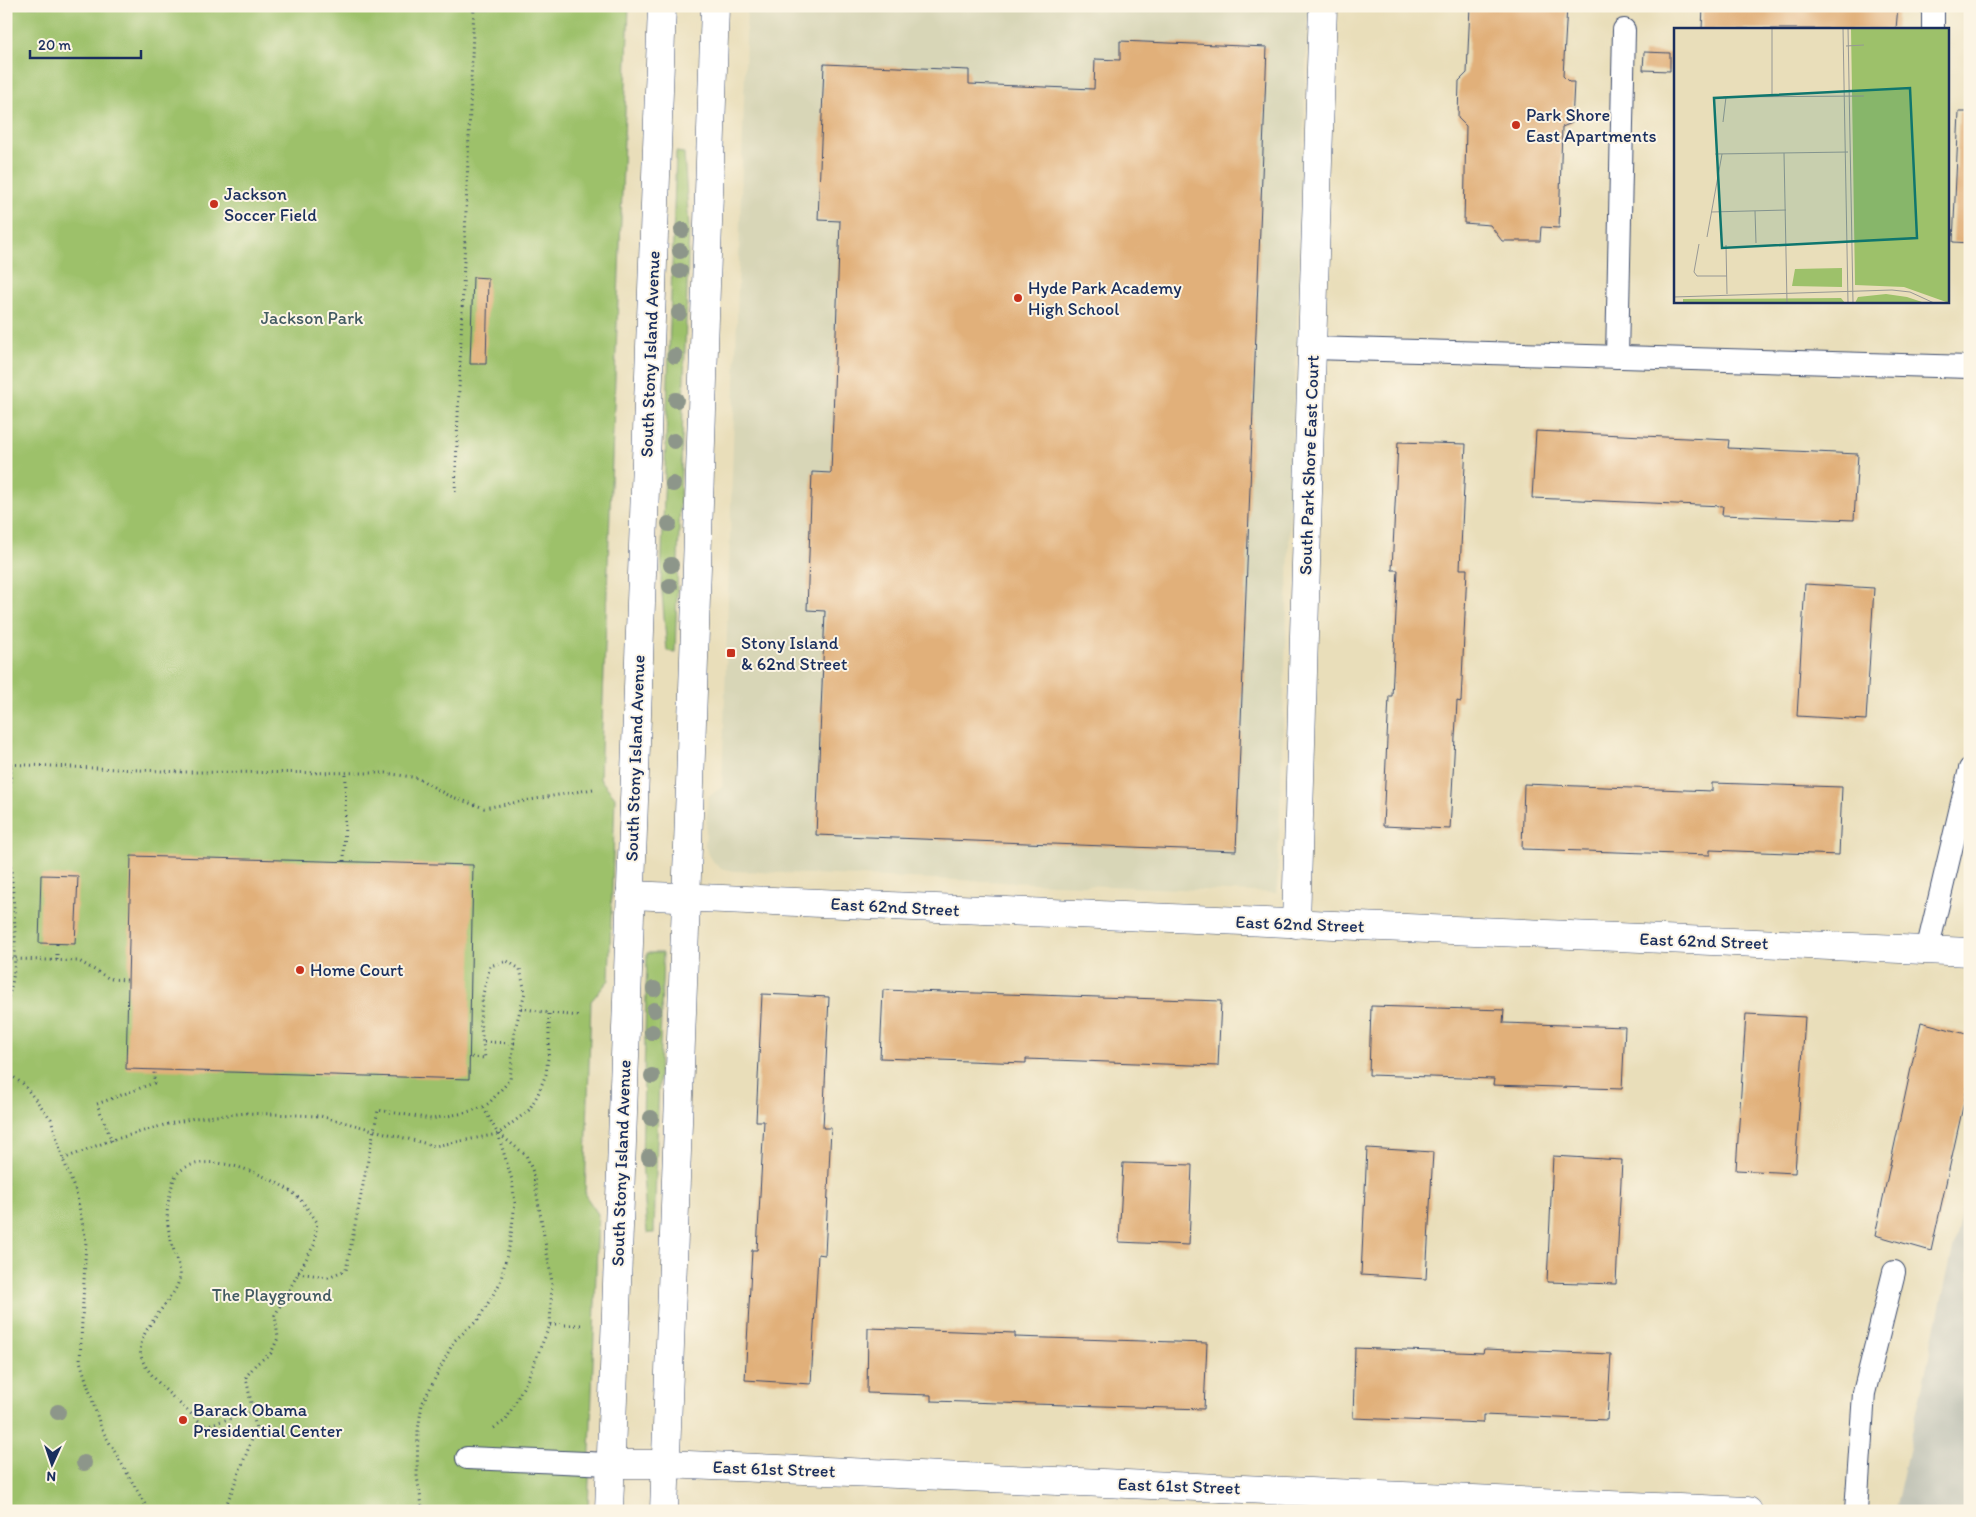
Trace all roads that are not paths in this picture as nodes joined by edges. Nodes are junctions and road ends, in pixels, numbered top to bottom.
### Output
1 (662, 6) edge
2 (715, 6) edge
3 (1324, 6) edge
4 (1933, 6) edge
5 (1933, 28) edge
6 (1624, 30) dead end
7 (1312, 348) junction
8 (1617, 357) junction
9 (1970, 367) edge
10 (1970, 769) edge
11 (630, 895) junction
12 (686, 897) junction
13 (1296, 924) junction
14 (1927, 950) junction
15 (1970, 952) edge
16 (1894, 1272) dead end
17 (467, 1458) dead end
18 (610, 1464) junction
19 (665, 1464) junction
20 (1384, 1503) edge
21 (609, 1511) edge
22 (664, 1511) edge
23 (1748, 1511) edge
24 (1856, 1511) edge

1 - 11 street, South Stony Island Avenue
2 - 12 street
3 - 7 street, South Park Shore East Court
4 - 5 lane
6 - 8 lane
7 - 8 lane
7 - 13 street, South Park Shore East Court
8 - 9 lane
10 - 14 lane
11 - 12 street, East 62nd Street
11 - 18 street, South Stony Island Avenue
12 - 13 street, East 62nd Street
12 - 19 street
13 - 14 street, East 62nd Street
14 - 15 street, East 62nd Street
16 - 24 lane
17 - 18 lane
18 - 19 street, East 61st Street
18 - 21 street, South Stony Island Avenue
19 - 20 street, East 61st Street
19 - 22 street
20 - 23 street, East 61st Street

